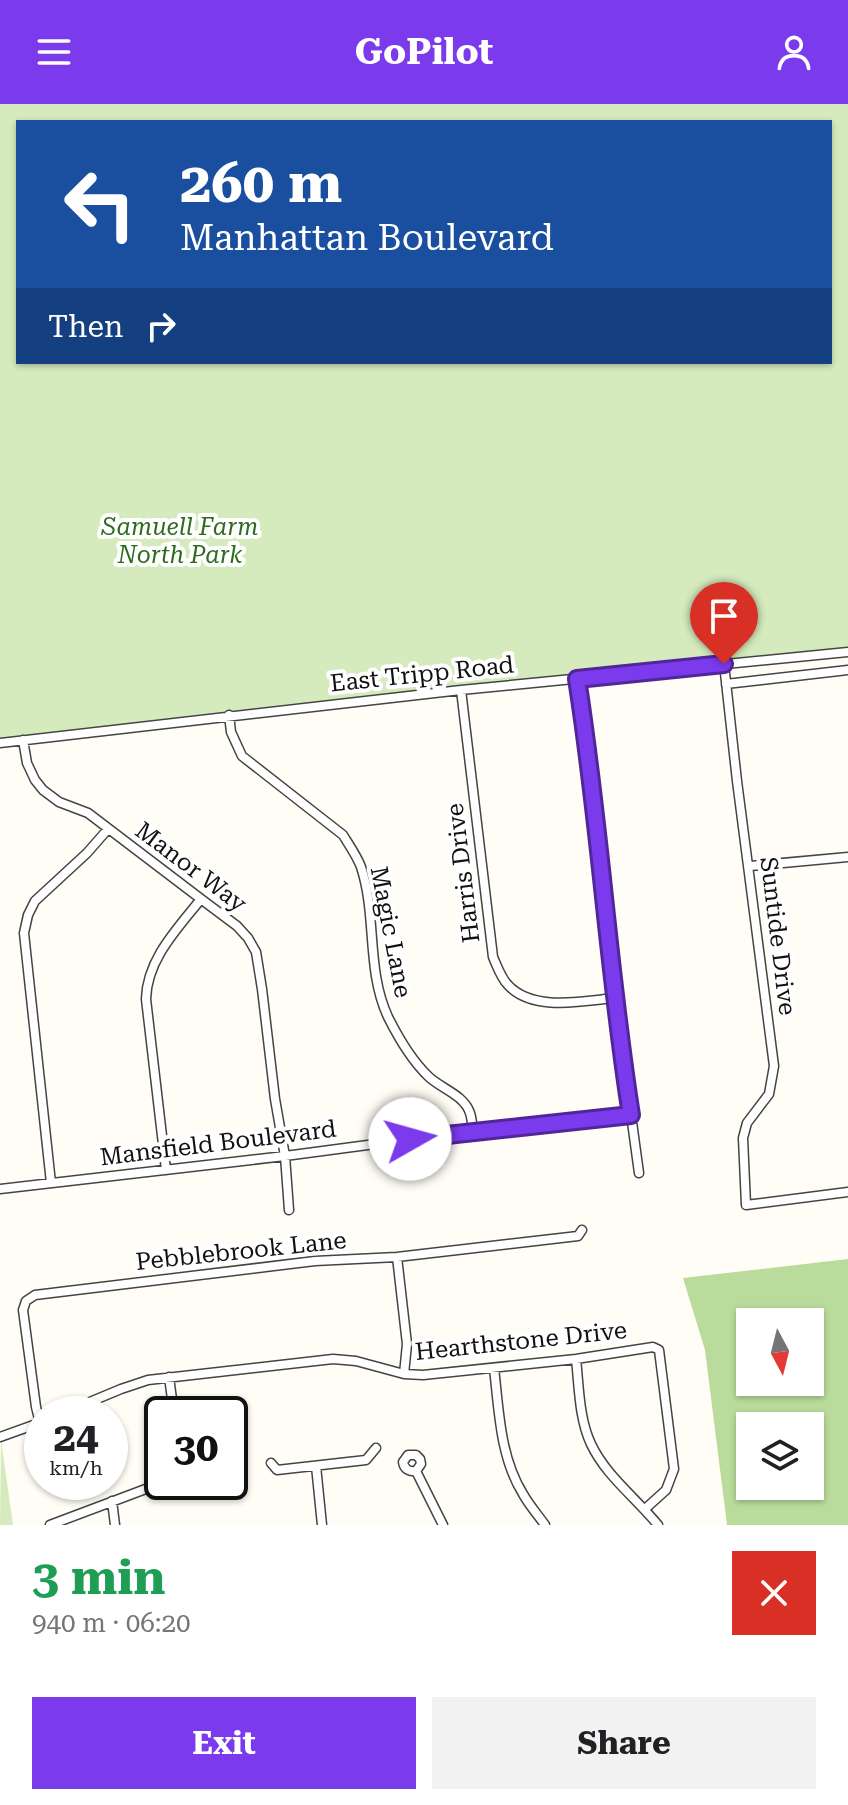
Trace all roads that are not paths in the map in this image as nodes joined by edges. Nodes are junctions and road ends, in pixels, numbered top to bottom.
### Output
1 (848, 652) edge
2 (724, 664) junction
3 (848, 670) edge
4 (577, 679) junction
5 (726, 684) junction
6 (461, 690) junction
7 (229, 715) junction
8 (23, 740) junction
9 (0, 743) edge
10 (108, 829) junction
11 (848, 857) edge
12 (750, 866) junction
13 (201, 899) junction
14 (615, 998) junction
15 (631, 1115) junction
16 (473, 1131) junction
17 (285, 1156) junction
18 (166, 1170) junction
19 (639, 1173) dead end
20 (51, 1183) junction
21 (0, 1189) edge
22 (848, 1192) edge
23 (289, 1210) dead end
24 (582, 1230) dead end
25 (397, 1257) junction
26 (576, 1359) junction
27 (494, 1368) junction
28 (404, 1374) junction
29 (169, 1377) junction
30 (35, 1396) edge
31 (105, 1396) edge
32 (172, 1396) edge
33 (24, 1428) edge
34 (0, 1437) edge
35 (376, 1448) dead end
36 (271, 1463) dead end
37 (316, 1466) junction
38 (416, 1471) dead end
39 (144, 1490) edge
40 (112, 1501) junction
41 (645, 1509) junction
42 (50, 1525) edge
43 (115, 1525) edge
44 (322, 1525) edge
45 (443, 1525) edge
46 (545, 1525) edge
47 (658, 1525) edge

1 - 2 street, East Tripp Road
2 - 4 street, East Tripp Road
2 - 5 street, Suntide Drive
3 - 5 street
4 - 6 street, East Tripp Road
4 - 14 street
5 - 12 street, Suntide Drive
6 - 7 street, East Tripp Road
6 - 14 street, Harris Drive
7 - 8 street, East Tripp Road
7 - 16 street, Magic Lane
8 - 9 street, East Tripp Road
8 - 10 street, Manor Way
10 - 13 street, Manor Way
10 - 20 street
11 - 12 street
12 - 22 street, Suntide Drive
13 - 17 street, Manor Way
13 - 18 street
14 - 15 street
15 - 16 street, Mansfield Boulevard
15 - 19 street
16 - 17 street, Mansfield Boulevard
17 - 18 street, Mansfield Boulevard
17 - 23 street, Manor Way
18 - 20 street, Mansfield Boulevard
20 - 21 street, Mansfield Boulevard
24 - 25 street, Pebblebrook Lane
25 - 28 street
25 - 30 street, Pebblebrook Lane
26 - 27 street, Hearthstone Drive
26 - 41 street
26 - 41 street, Hearthstone Drive
27 - 28 street, Hearthstone Drive
27 - 46 street
28 - 29 street, Hearthstone Drive
29 - 31 street, Hearthstone Drive
29 - 32 street
33 - 34 street
35 - 37 street
36 - 37 street
37 - 44 street
38 - 45 street
39 - 40 street
40 - 42 street
40 - 43 street
41 - 47 street

